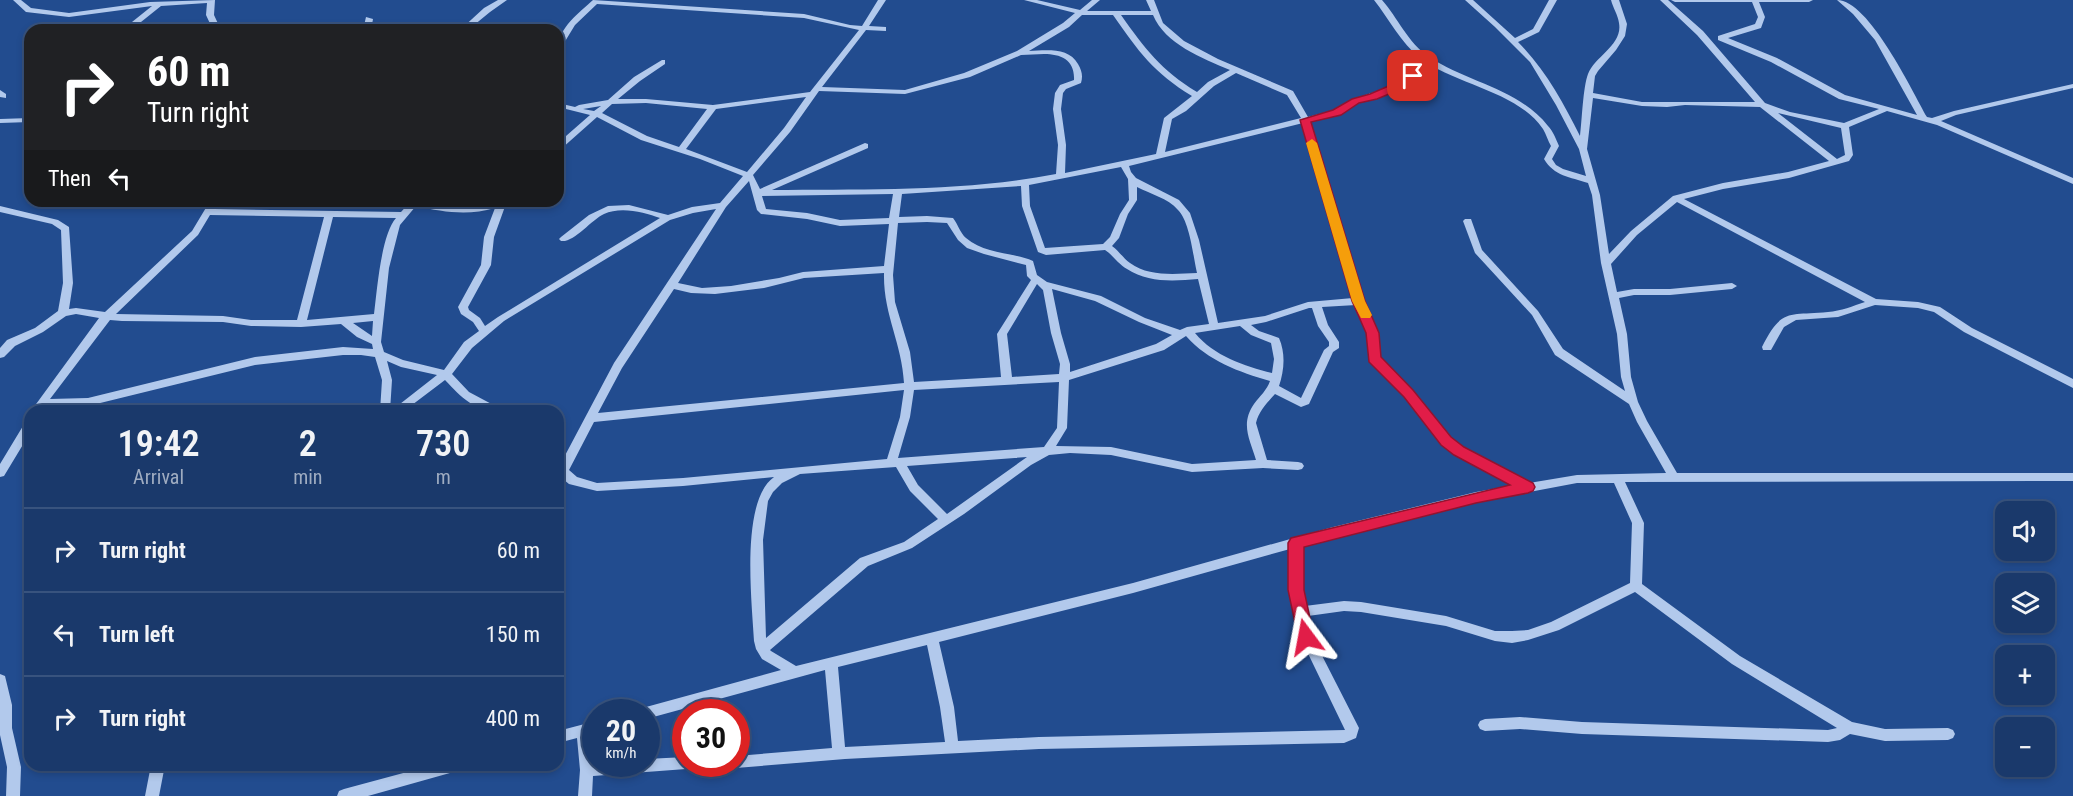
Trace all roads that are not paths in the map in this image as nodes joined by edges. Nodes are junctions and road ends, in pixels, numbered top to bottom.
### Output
1 (17, 0) edge
2 (211, 0) edge
3 (882, 0) edge
4 (1028, 0) edge
5 (1098, 0) edge
6 (1150, 0) edge
7 (1378, 0) edge
8 (1469, 0) edge
9 (1553, 0) edge
10 (1615, 0) edge
11 (1664, 0) edge
12 (1676, 0) edge
13 (1774, 0) edge
14 (1809, 0) edge
15 (1841, 0) edge
16 (498, 1) edge
17 (596, 1) edge
18 (1755, 1) edge
19 (159, 4) junction
20 (1083, 13) junction
21 (1156, 13) junction
22 (1108, 14) junction
23 (1117, 15) junction
24 (369, 19) dead end
25 (134, 24) edge
26 (214, 24) edge
27 (368, 24) edge
28 (474, 24) edge
29 (865, 27) junction
30 (883, 29) dead end
31 (564, 36) edge
32 (1721, 38) junction
33 (1514, 41) junction
34 (1707, 42) junction
35 (1020, 53) junction
36 (662, 62) dead end
37 (1237, 69) junction
38 (1413, 76) dead end
39 (2073, 86) edge
40 (814, 91) junction
41 (1196, 95) junction
42 (1591, 95) junction
43 (610, 102) junction
44 (1762, 105) junction
45 (564, 106) edge
46 (564, 107) edge
47 (713, 107) junction
48 (1886, 109) junction
49 (599, 115) junction
50 (1923, 117) junction
51 (24, 120) edge
52 (1306, 120) junction
53 (0, 121) edge
54 (1932, 121) junction
55 (1845, 126) junction
56 (564, 142) edge
57 (865, 146) dead end
58 (1583, 149) junction
59 (681, 150) junction
60 (1160, 155) junction
61 (1836, 162) junction
62 (1124, 164) junction
63 (747, 175) junction
64 (1060, 177) junction
65 (1132, 178) junction
66 (1592, 181) junction
67 (2073, 181) edge
68 (1024, 183) junction
69 (898, 191) junction
70 (757, 193) junction
71 (1676, 198) junction
72 (723, 205) junction
73 (211, 207) edge
74 (410, 207) edge
75 (436, 207) edge
76 (486, 207) edge
77 (500, 207) edge
78 (0, 209) edge
79 (479, 209) junction
80 (208, 212) junction
81 (329, 213) junction
82 (498, 214) junction
83 (403, 215) junction
84 (667, 219) junction
85 (894, 220) junction
86 (1468, 221) dead end
87 (564, 239) dead end
88 (1106, 247) junction
89 (1606, 263) junction
90 (890, 268) junction
91 (1202, 276) junction
92 (1040, 282) junction
93 (673, 285) junction
94 (1732, 286) dead end
95 (1613, 296) junction
96 (1359, 301) junction
97 (1874, 302) junction
98 (1316, 304) junction
99 (63, 313) junction
100 (108, 315) junction
101 (380, 317) junction
102 (345, 322) junction
103 (1240, 322) junction
104 (301, 324) junction
105 (1214, 326) junction
106 (484, 332) junction
107 (1183, 333) junction
108 (376, 342) junction
109 (1767, 347) dead end
110 (0, 354) edge
111 (379, 354) junction
112 (446, 374) junction
113 (1064, 378) junction
114 (1007, 381) junction
115 (1274, 383) junction
116 (2073, 384) edge
117 (909, 386) junction
118 (1633, 402) junction
119 (40, 405) edge
120 (58, 405) edge
121 (385, 405) edge
122 (404, 405) edge
123 (484, 405) edge
124 (592, 418) junction
125 (1062, 428) junction
126 (24, 434) edge
127 (1071, 449) junction
128 (1048, 450) junction
129 (564, 463) edge
130 (895, 463) junction
131 (1263, 464) junction
132 (1298, 466) dead end
133 (799, 470) junction
134 (0, 473) edge
135 (564, 473) edge
136 (1674, 477) junction
137 (2073, 477) edge
138 (1617, 478) junction
139 (1528, 487) junction
140 (946, 520) junction
141 (1296, 543) junction
142 (1636, 586) junction
143 (1300, 612) junction
144 (932, 637) junction
145 (762, 649) junction
146 (831, 662) junction
147 (795, 672) junction
148 (0, 680) edge
149 (660, 709) edge
150 (1485, 725) dead end
151 (1848, 727) junction
152 (582, 731) edge
153 (1948, 734) dead end
154 (564, 735) edge
155 (952, 748) junction
156 (838, 754) junction
157 (750, 761) edge
158 (157, 771) edge
159 (435, 771) edge
160 (586, 777) edge
161 (13, 796) edge
162 (152, 796) edge
163 (344, 796) edge
164 (585, 796) edge

1 - 19 street
2 - 19 street
2 - 26 street
3 - 29 street
4 - 20 street
5 - 20 street
5 - 22 street
6 - 21 street
7 - 66 street
8 - 33 street
9 - 33 street
10 - 42 street
11 - 34 street
12 - 18 street
13 - 14 street
13 - 18 street
15 - 50 street
16 - 28 street
17 - 29 street
17 - 31 street
18 - 32 street
19 - 25 street
20 - 22 street
20 - 35 street
21 - 23 street
21 - 37 street
22 - 23 street
23 - 41 street
24 - 27 street
29 - 30 street
29 - 40 street
32 - 34 street
32 - 48 street
33 - 58 street
34 - 44 street
35 - 40 street
35 - 64 street
36 - 43 street
37 - 41 street
37 - 52 street
38 - 52 street
39 - 54 street
40 - 47 street
40 - 63 street
41 - 60 street
42 - 44 street
42 - 58 street
43 - 45 street
43 - 47 street
43 - 49 street
44 - 55 street
44 - 61 street
46 - 49 street
47 - 59 street
48 - 50 street
48 - 55 street
49 - 56 street
49 - 59 street
50 - 54 street
51 - 53 street
52 - 60 street
52 - 96 street
54 - 67 street
55 - 61 street
57 - 70 street
58 - 66 street
59 - 63 street
60 - 62 street
61 - 71 street
62 - 64 street
62 - 65 street
63 - 70 street
63 - 72 street
64 - 68 street
65 - 88 street
65 - 91 street
66 - 89 street
68 - 69 street
68 - 88 street
69 - 70 street
69 - 85 street
70 - 85 street
71 - 89 street
71 - 97 street
72 - 84 street
72 - 93 street
73 - 80 street
74 - 83 street
75 - 79 street
76 - 79 street
77 - 82 street
78 - 99 street
79 - 82 street
80 - 81 street
80 - 100 street
81 - 83 street
81 - 104 street
82 - 106 street
83 - 101 street
84 - 87 street
84 - 106 street
85 - 90 street
85 - 92 street
86 - 118 street
88 - 91 street
89 - 95 street
90 - 93 street
90 - 117 street
91 - 105 street
92 - 107 street
92 - 113 street
92 - 114 street
93 - 124 street
94 - 95 street
95 - 118 street
96 - 98 street
96 - 139 street
97 - 109 street
97 - 116 street
98 - 103 street
98 - 115 street
99 - 100 street
99 - 110 street
100 - 104 street
100 - 119 street
101 - 102 street
101 - 108 street
102 - 104 street
102 - 108 street
103 - 105 street
103 - 115 street
105 - 107 street
106 - 112 street
107 - 113 street
107 - 115 street
108 - 111 street
111 - 112 street
111 - 120 street
111 - 121 street
112 - 122 street
112 - 123 street
113 - 114 street
113 - 125 street
114 - 117 street
115 - 131 street
117 - 124 street
117 - 130 street
118 - 136 street
124 - 129 street
125 - 127 street
125 - 128 street
126 - 134 street
127 - 128 street
127 - 131 street
128 - 130 street
128 - 140 street
130 - 133 street
130 - 140 street
131 - 132 street
133 - 135 street
133 - 145 street
136 - 137 street
136 - 138 street
138 - 139 street
138 - 142 street
139 - 141 street
140 - 145 street
141 - 143 street
141 - 144 street
142 - 143 street
142 - 151 street
143 - 155 street
144 - 146 street
144 - 155 street
145 - 147 street
146 - 147 street
146 - 156 street
147 - 149 street
148 - 161 street
150 - 151 street
151 - 153 street
152 - 154 street
155 - 156 street
156 - 157 street
158 - 162 street
159 - 163 street
160 - 164 street

